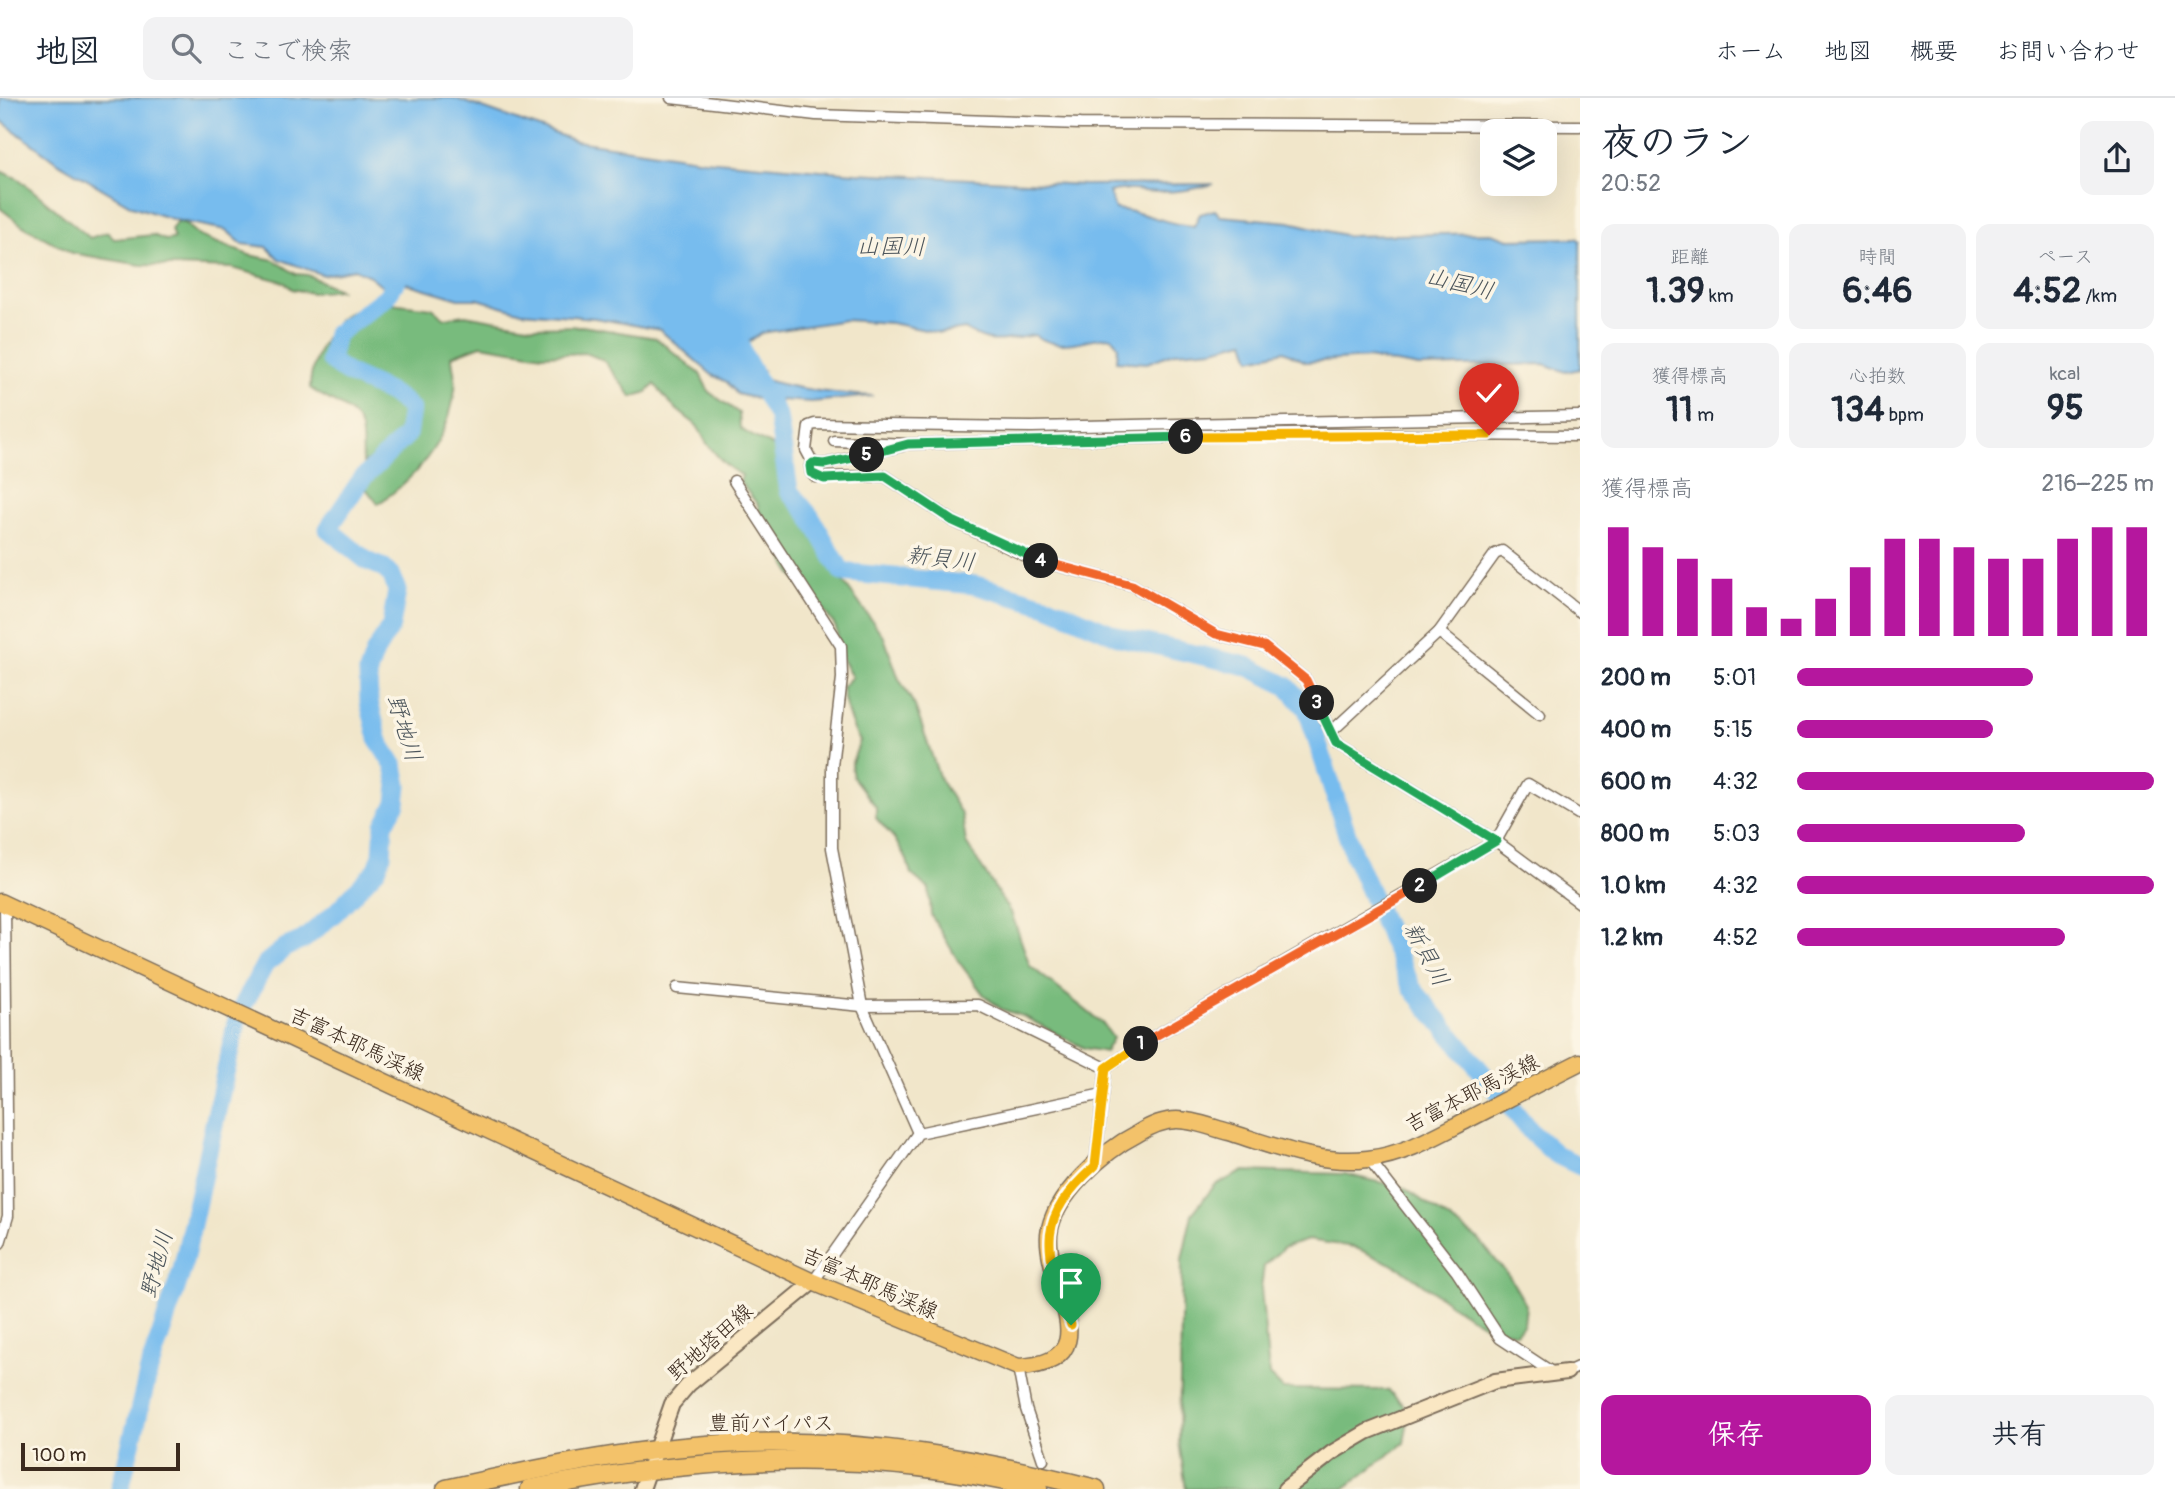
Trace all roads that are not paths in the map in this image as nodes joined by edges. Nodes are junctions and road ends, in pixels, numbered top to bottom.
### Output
1 (671, 98) edge
2 (1580, 126) edge
3 (1580, 416) edge
4 (1580, 436) edge
5 (834, 441) dead end
6 (908, 444) junction
7 (813, 463) junction
8 (734, 481) dead end
9 (1580, 612) edge
10 (1439, 632) junction
11 (1540, 714) dead end
12 (1331, 732) junction
13 (1580, 815) edge
14 (1496, 841) junction
15 (1580, 903) edge
16 (3, 904) edge
17 (677, 988) dead end
18 (862, 1006) junction
19 (1580, 1062) edge
20 (1106, 1068) junction
21 (1103, 1094) junction
22 (918, 1133) junction
23 (1369, 1159) junction
24 (1095, 1166) junction
25 (0, 1243) edge
26 (813, 1282) junction
27 (1018, 1367) junction
28 (1570, 1372) edge
29 (651, 1459) junction
30 (1043, 1460) dead end
31 (446, 1489) edge
32 (530, 1489) edge
33 (642, 1489) edge
34 (1038, 1489) edge
35 (1096, 1489) edge
36 (1285, 1489) edge

1 - 2 street
3 - 7 street
4 - 6 street
5 - 6 street
6 - 7 street
7 - 12 street
8 - 18 street
9 - 10 street
10 - 11 street
10 - 12 street
12 - 14 street
13 - 14 street
14 - 15 street
14 - 20 street
16 - 25 street
16 - 26 main road, 吉富本耶馬渓線
17 - 18 street
18 - 20 street
18 - 22 street
19 - 23 main road, 吉富本耶馬渓線
20 - 21 street
21 - 22 street
21 - 24 street
22 - 26 street
23 - 24 main road, 吉富本耶馬渓線
23 - 28 street
24 - 27 main road, 吉富本耶馬渓線
26 - 27 main road, 吉富本耶馬渓線
26 - 29 street, 野地塔田線
27 - 30 street
28 - 36 street
29 - 31 highway, 豊前バイパス
29 - 32 highway, 豊前バイパス
29 - 33 street, 野地塔田線
29 - 34 highway, 豊前バイパス
29 - 35 highway, 豊前バイパス

